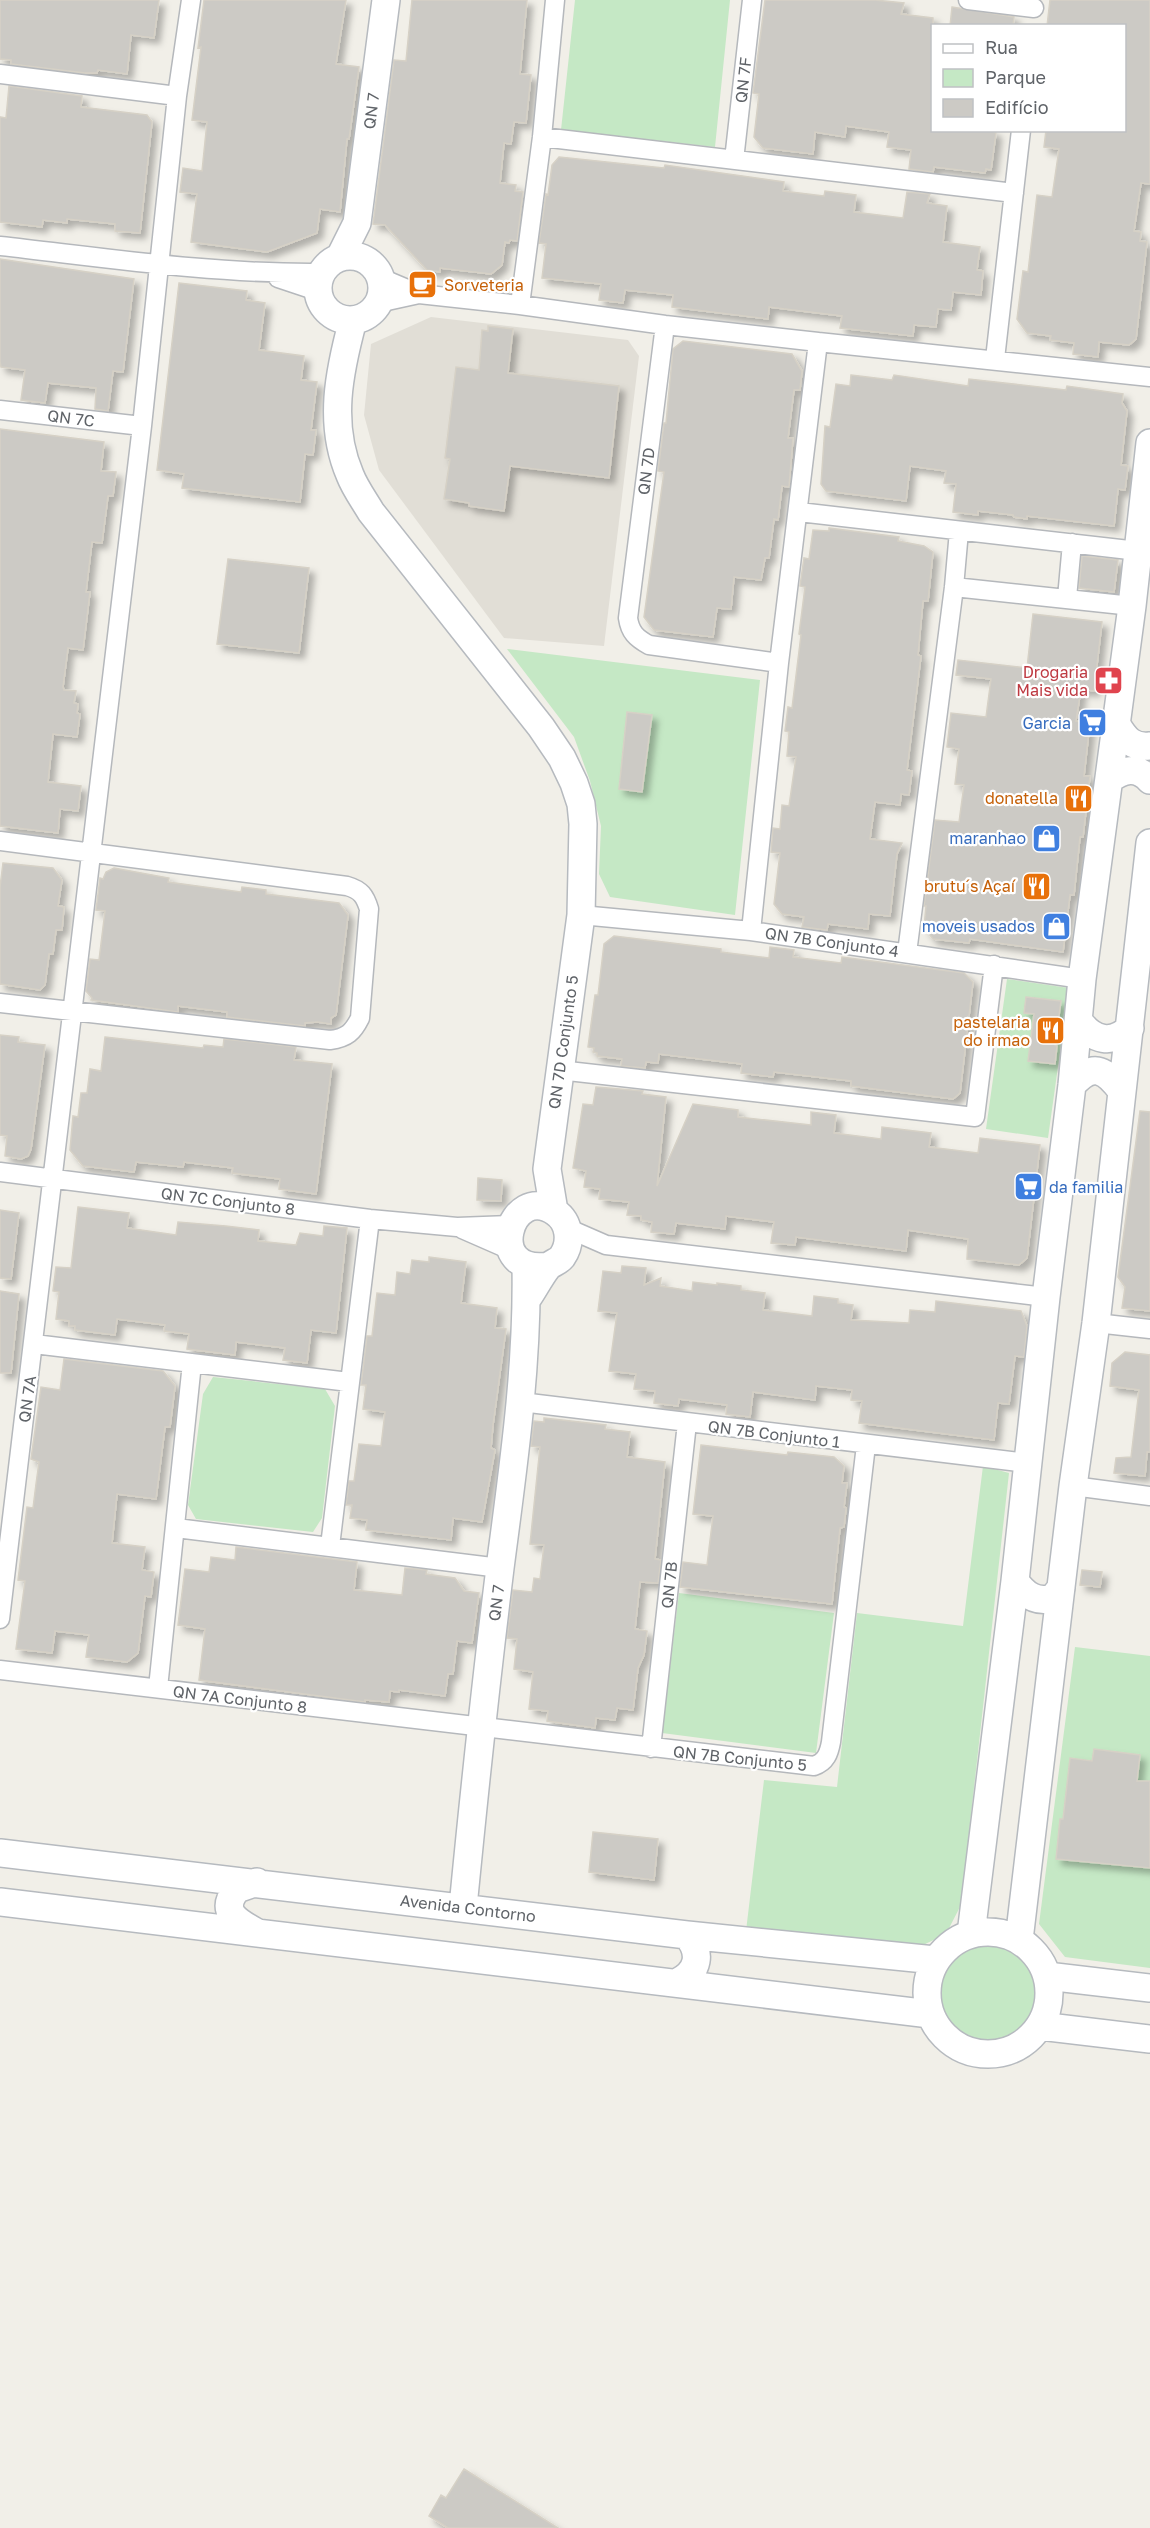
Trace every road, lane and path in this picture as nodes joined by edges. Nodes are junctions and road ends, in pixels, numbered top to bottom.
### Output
1 (191, 0) edge
2 (386, 0) edge
3 (555, 0) edge
4 (752, 0) edge
5 (968, 0) edge
6 (1034, 11) edge
7 (0, 74) edge
8 (177, 96) junction
9 (1021, 132) edge
10 (542, 137) junction
11 (734, 160) junction
12 (1014, 193) junction
13 (0, 246) edge
14 (159, 264) junction
15 (350, 277) junction
16 (520, 304) junction
17 (342, 318) junction
18 (665, 325) junction
19 (818, 342) junction
20 (995, 359) junction
21 (341, 366) joint
22 (1150, 377) edge
23 (0, 410) edge
24 (142, 426) junction
25 (1150, 443) edge
26 (799, 512) junction
27 (959, 531) junction
28 (1072, 543) junction
29 (1138, 551) junction
30 (954, 587) junction
31 (1067, 598) junction
32 (1132, 606) junction
33 (779, 663) junction
34 (1117, 725) junction
35 (1150, 746) edge
36 (1109, 780) junction
37 (1150, 780) edge
38 (0, 841) edge
39 (1150, 843) edge
40 (91, 854) junction
41 (581, 915) junction
42 (751, 931) junction
43 (906, 953) junction
44 (994, 965) junction
45 (1082, 979) junction
46 (0, 1003) edge
47 (74, 1011) junction
48 (1079, 1021) junction
49 (1130, 1028) junction
50 (559, 1070) junction
51 (1072, 1085) junction
52 (1121, 1090) junction
53 (0, 1172) edge
54 (52, 1179) junction
55 (370, 1219) junction
56 (457, 1227) junction
57 (539, 1239) junction
58 (606, 1245) junction
59 (1046, 1297) junction
60 (1096, 1323) junction
61 (1150, 1329) edge
62 (34, 1344) junction
63 (192, 1363) junction
64 (349, 1382) junction
65 (521, 1402) junction
66 (687, 1423) junction
67 (866, 1445) junction
68 (1027, 1463) junction
69 (1073, 1486) junction
70 (1150, 1496) edge
71 (6, 1509) edge
72 (176, 1528) junction
73 (330, 1546) junction
74 (500, 1568) junction
75 (1015, 1581) junction
76 (1061, 1588) junction
77 (0, 1619) edge
78 (0, 1670) edge
79 (158, 1688) junction
80 (481, 1728) junction
81 (651, 1748) junction
82 (0, 1853) edge
83 (257, 1882) junction
84 (0, 1902) edge
85 (463, 1907) junction
86 (258, 1932) junction
87 (971, 1934) junction
88 (687, 1935) junction
89 (1019, 1940) junction
90 (935, 1960) junction
91 (1047, 1976) junction
92 (678, 1982) junction
93 (1150, 1988) edge
94 (930, 2014) junction
95 (1040, 2026) junction
96 (1150, 2039) edge

1 - 8 street, QN 7A
2 - 15 main road, QN 7
3 - 10 street
4 - 11 street, QN 7F
5 - 6 street
7 - 8 street
8 - 14 street, QN 7A
9 - 12 street
10 - 11 street
10 - 16 street
11 - 12 street
12 - 20 street
13 - 14 street
14 - 15 street
14 - 24 street, QN 7A
15 - 16 street
15 - 17 main road, QN 7
15 - 17 main road
16 - 18 street
17 - 21 main road, QN 7
18 - 19 street
18 - 33 street, QN 7D
19 - 20 street
19 - 26 street
20 - 22 street
21 - 41 main road, QN 7D Conjunto 5
23 - 24 street, QN 7C
24 - 40 street, QN 7A
25 - 29 main road
26 - 27 street
26 - 33 street
27 - 28 street
27 - 30 street
28 - 29 street
28 - 31 street
29 - 32 main road
30 - 31 street
30 - 43 street
31 - 32 street
32 - 34 main road
33 - 42 street
34 - 35 main road
34 - 36 main road
36 - 37 main road
36 - 45 main road
38 - 40 street
39 - 49 main road
40 - 47 street, QN 7A
40 - 47 street
41 - 42 street, QN 7B Conjunto 4
41 - 50 main road, QN 7D Conjunto 5
42 - 43 street, QN 7B Conjunto 4
43 - 44 street, QN 7B Conjunto 4
44 - 45 street, QN 7B Conjunto 4
44 - 50 street
45 - 48 main road
46 - 47 street
47 - 54 street, QN 7A
48 - 49 main road
48 - 51 main road
49 - 52 main road
50 - 57 main road, QN 7D Conjunto 5
51 - 52 main road
51 - 59 main road
52 - 60 main road
53 - 54 street, QN 7C Conjunto 8
54 - 55 street, QN 7C Conjunto 8
54 - 62 street, QN 7A
55 - 56 street, QN 7C Conjunto 8
55 - 64 street
56 - 57 street, QN 7C Conjunto 8
56 - 57 street, QN 7C Conjunto 8
57 - 58 street
57 - 58 street
57 - 65 main road, QN 7
58 - 59 street
59 - 68 main road
60 - 61 street
60 - 69 main road
62 - 63 street
62 - 71 street, QN 7A
63 - 64 street
63 - 72 street
64 - 73 street
65 - 66 street, QN 7B Conjunto 1
65 - 74 main road, QN 7
66 - 67 street, QN 7B Conjunto 1
66 - 81 street, QN 7B
67 - 68 street, QN 7B Conjunto 1
67 - 81 street, QN 7B Conjunto 5
68 - 75 main road
69 - 70 street
69 - 76 main road
71 - 77 street, QN 7A
72 - 73 street
72 - 79 street
73 - 74 street
74 - 80 main road, QN 7
75 - 76 main road
75 - 87 main road
76 - 89 main road
78 - 79 street, QN 7A Conjunto 8
79 - 80 street, QN 7A Conjunto 8
80 - 81 street, QN 7B Conjunto 5
80 - 85 main road, QN 7
82 - 83 main road, Avenida Contorno
83 - 85 main road, Avenida Contorno
83 - 86 main road
84 - 86 main road
85 - 88 main road, Avenida Contorno
86 - 92 main road
87 - 89 main road
87 - 90 main road
88 - 90 main road, Avenida Contorno
88 - 92 main road
89 - 91 main road
90 - 94 main road
91 - 93 main road
91 - 95 main road
92 - 94 main road
94 - 95 main road
95 - 96 main road

